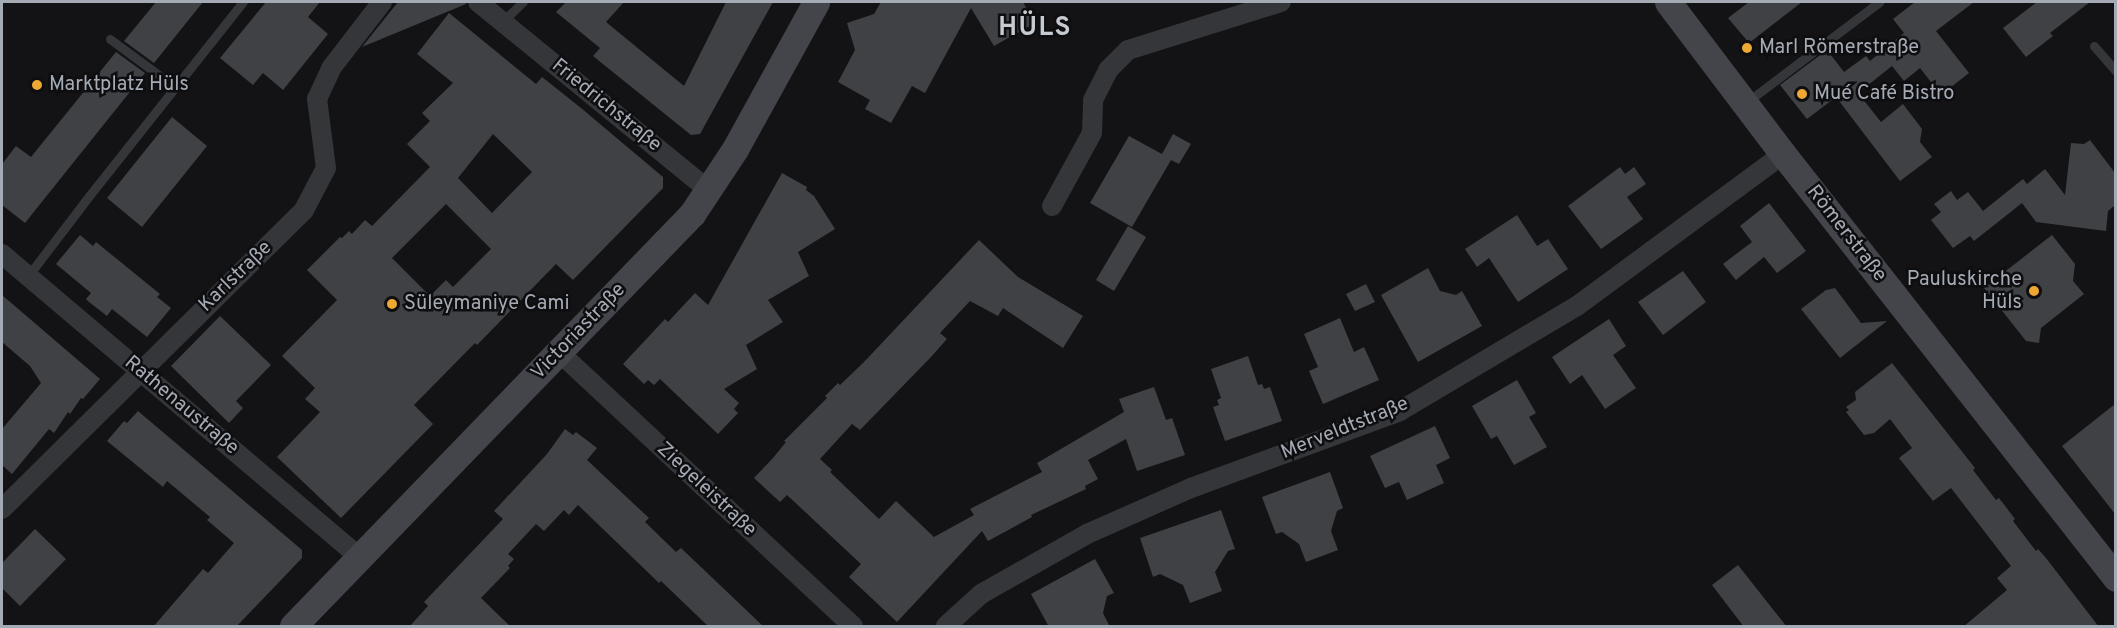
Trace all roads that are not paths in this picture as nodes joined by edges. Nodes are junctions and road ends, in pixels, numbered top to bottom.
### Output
1 (243, 2) edge
2 (382, 2) edge
3 (478, 2) edge
4 (523, 2) edge
5 (816, 2) edge
6 (1281, 2) edge
7 (1668, 2) edge
8 (1879, 2) edge
9 (502, 22) junction
10 (110, 39) dead end
11 (2094, 46) dead end
12 (2115, 71) edge
13 (175, 87) junction
14 (1745, 103) junction
15 (1783, 154) junction
16 (710, 191) junction
17 (1052, 206) dead end
18 (2, 254) edge
19 (28, 276) junction
20 (559, 352) junction
21 (139, 370) junction
22 (2, 509) edge
23 (360, 558) junction
24 (2115, 578) edge
25 (293, 627) edge
26 (852, 627) edge
27 (946, 627) edge

1 - 13 lane
2 - 21 street, Karlstraße
3 - 9 street, Friedrichstraße
4 - 9 lane
5 - 16 main road, Victoriastraße
6 - 17 street
7 - 14 main road, Römerstraße
8 - 14 lane
9 - 16 street, Friedrichstraße
10 - 13 lane
11 - 12 lane
13 - 19 lane
14 - 15 main road, Römerstraße
15 - 24 main road, Römerstraße
15 - 27 street, Merveldtstraße
16 - 20 main road, Victoriastraße
18 - 19 street, Rathenaustraße
19 - 21 street, Rathenaustraße
20 - 23 main road, Victoriastraße
20 - 26 street, Ziegeleistraße
21 - 22 street, Karlstraße
21 - 23 street, Rathenaustraße
23 - 25 main road, Victoriastraße

